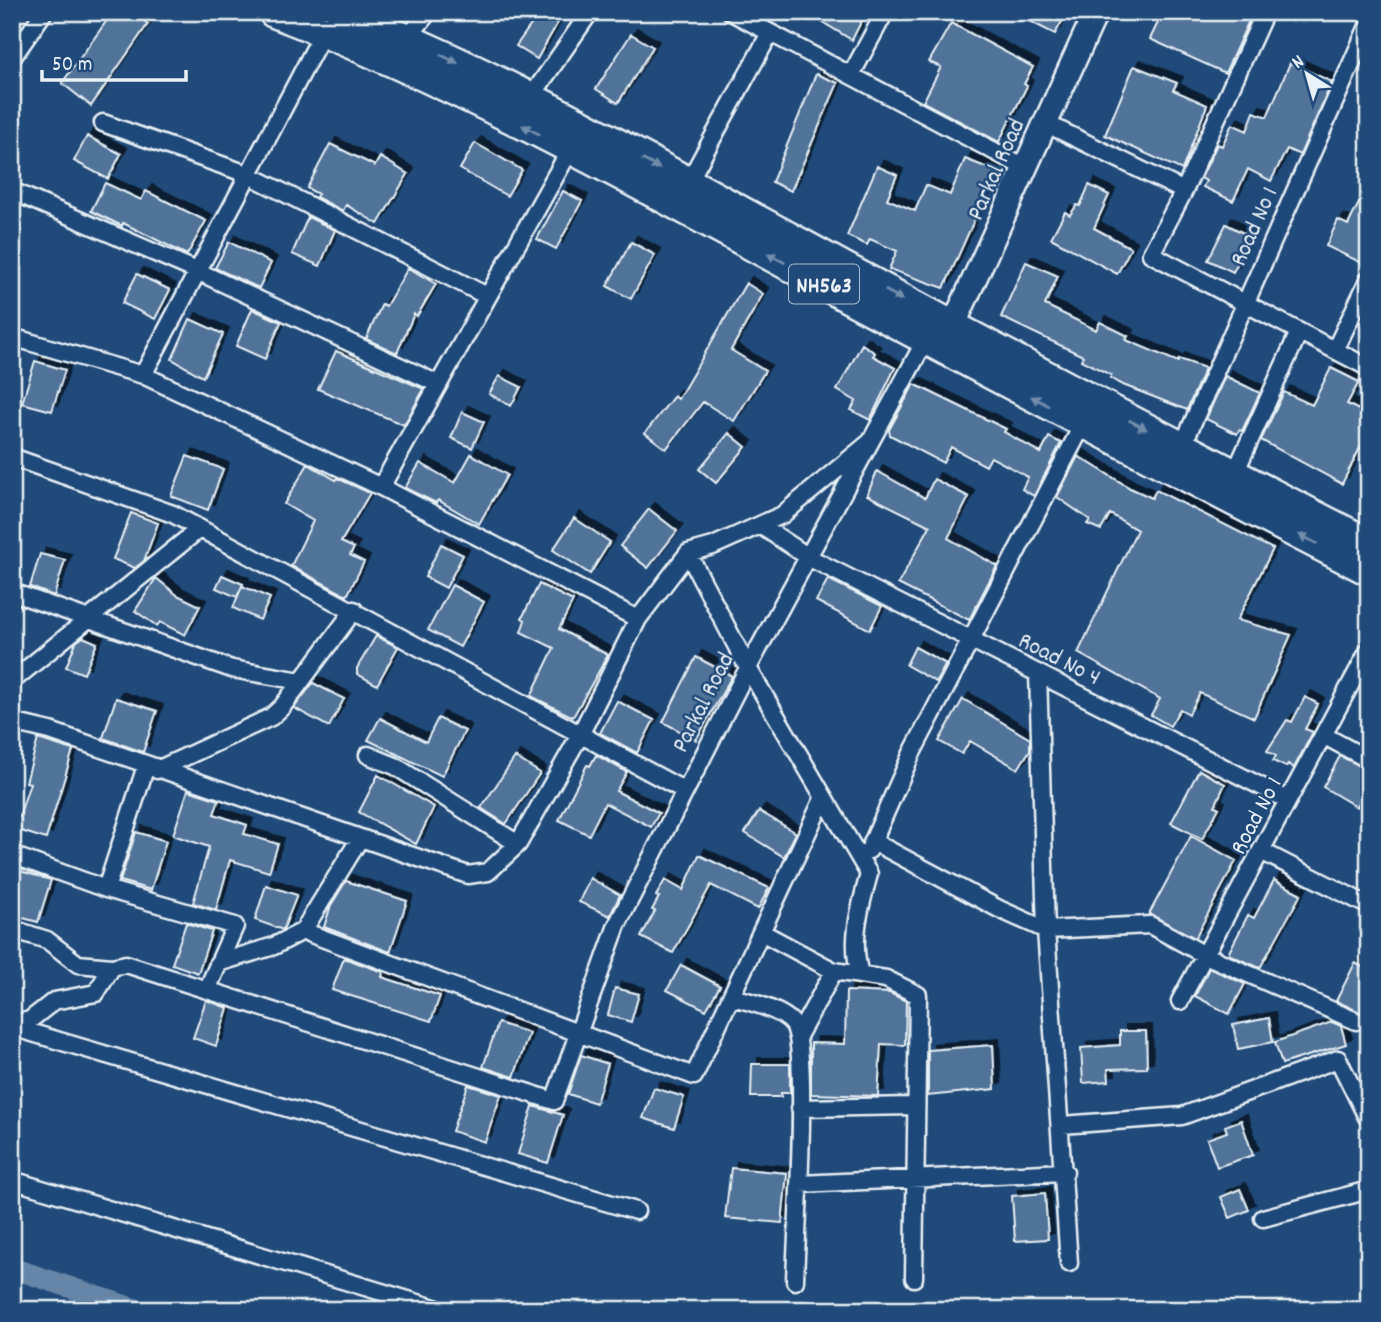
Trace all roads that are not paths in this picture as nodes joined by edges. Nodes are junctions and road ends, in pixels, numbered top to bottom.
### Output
1 (44, 12) edge
2 (274, 12) edge
3 (428, 12) edge
4 (590, 12) edge
5 (731, 12) edge
6 (885, 12) edge
7 (1096, 12) edge
8 (1265, 12) edge
9 (333, 22) edge
10 (1369, 23) edge
11 (770, 33) junction
12 (408, 38) junction
13 (12, 58) edge
14 (851, 75) junction
15 (529, 100) junction
16 (103, 123) dead end
17 (1045, 123) junction
18 (570, 150) junction
19 (1024, 167) junction
20 (247, 174) junction
21 (688, 183) junction
22 (12, 191) edge
23 (1184, 191) junction
24 (197, 271) junction
25 (1369, 279) edge
26 (487, 296) junction
27 (1244, 303) junction
28 (1299, 332) junction
29 (12, 337) edge
30 (940, 338) junction
31 (1335, 350) junction
32 (1369, 368) edge
33 (143, 375) junction
34 (438, 384) junction
35 (1083, 424) junction
36 (875, 438) junction
37 (1181, 449) junction
38 (12, 457) edge
39 (1234, 475) junction
40 (382, 486) junction
41 (760, 525) junction
42 (198, 530) junction
43 (1369, 544) edge
44 (688, 553) junction
45 (810, 558) junction
46 (1369, 570) edge
47 (12, 592) edge
48 (354, 610) junction
49 (638, 619) junction
50 (87, 621) junction
51 (971, 639) junction
52 (1369, 650) edge
53 (748, 668) junction
54 (1038, 673) junction
55 (12, 681) edge
56 (301, 681) junction
57 (12, 722) edge
58 (580, 735) junction
59 (1323, 735) junction
60 (368, 755) dead end
61 (1369, 760) edge
62 (152, 768) junction
63 (685, 791) junction
64 (823, 799) junction
65 (1289, 800) junction
66 (359, 840) junction
67 (874, 842) junction
68 (518, 844) junction
69 (1261, 851) junction
70 (12, 855) edge
71 (862, 863) junction
72 (106, 889) junction
73 (1369, 906) edge
74 (12, 929) edge
75 (1046, 930) junction
76 (303, 931) junction
77 (763, 933) junction
78 (1205, 955) junction
79 (218, 963) junction
80 (112, 967) junction
81 (834, 971) junction
82 (860, 974) junction
83 (206, 990) junction
84 (732, 997) junction
85 (1180, 1001) dead end
86 (1356, 1021) dead end
87 (12, 1026) edge
88 (577, 1033) junction
89 (798, 1036) junction
90 (916, 1106) junction
91 (800, 1108) junction
92 (1368, 1118) edge
93 (1062, 1125) junction
94 (1065, 1172) junction
95 (915, 1179) junction
96 (12, 1180) edge
97 (799, 1184) junction
98 (1369, 1191) edge
99 (636, 1211) dead end
100 (1264, 1218) dead end
101 (1069, 1263) dead end
102 (915, 1278) dead end
103 (795, 1281) dead end
104 (441, 1310) edge

1 - 13 street
2 - 9 highway, NH563
3 - 12 street
4 - 15 street
5 - 11 street
6 - 14 street
7 - 17 street, Parkal Road
8 - 23 street
9 - 12 highway, NH563
18 -> 9 highway, NH563
9 - 20 street
10 - 27 street, Road No 1
11 - 14 street
11 - 21 street
12 -> 15 highway, NH563
14 - 19 street
15 -> 21 highway, NH563
16 - 20 street
17 - 19 street, Parkal Road
17 - 23 street
18 - 26 street
30 -> 18 highway, NH563
19 - 30 street, Parkal Road
20 - 24 street
20 - 26 street
21 -> 30 highway, NH563
22 - 24 street
23 - 27 street
24 - 33 street
24 - 34 street
25 - 31 street
26 - 34 street
27 - 28 street
27 - 37 street, Road No 1
28 - 31 street
28 - 39 street
29 - 33 street
35 -> 30 highway, NH563
30 - 36 street, Parkal Road
30 -> 37 highway, NH563
31 - 32 street
33 - 40 street
34 - 40 street
46 -> 35 highway, NH563
35 - 51 street
36 - 41 street
36 - 45 street, Parkal Road
37 - 39 highway, NH563
38 - 42 street
39 - 43 highway, NH563
40 - 49 street
41 - 44 street
41 - 45 street, Road No 4
42 - 48 street
42 - 50 street
44 - 49 street
44 - 53 street
45 - 51 street, Road No 4
45 - 53 street, Parkal Road
47 - 50 street
48 - 56 street
48 - 58 street
49 - 58 street
50 - 55 street
50 - 56 street
51 - 54 street, Road No 4
51 - 67 street
52 - 59 street, Road No 1
53 - 63 street, Parkal Road
53 - 64 street
54 - 65 street, Road No 4
54 - 75 street
56 - 62 street
57 - 62 street
58 - 63 street
58 - 68 street
59 - 61 street
59 - 65 street, Road No 1
60 - 68 street
62 - 66 street
62 - 72 street
63 - 88 street, Parkal Road
64 - 71 street
64 - 77 street
65 - 69 street, Road No 1
66 - 68 street
66 - 76 street
67 - 71 street
67 - 75 street
69 - 73 street
69 - 78 street, Road No 1
70 - 72 street
71 - 82 street
72 - 79 street
74 - 80 street
75 - 78 street
75 - 93 street
76 - 79 street
76 - 88 street
77 - 81 street
77 - 84 street
78 - 85 street, Road No 1
78 - 86 street
79 - 83 street
80 - 83 street
80 - 87 street
81 - 82 street
81 - 89 street
82 - 90 street
83 - 88 street, Parkal Road
84 - 88 street
84 - 89 street
87 - 99 street
89 - 91 street
90 - 91 street
90 - 95 street
91 - 97 street
92 - 93 street
93 - 94 street
94 - 95 street
94 - 101 street
95 - 97 street
95 - 102 street
96 - 104 street
97 - 103 street
98 - 100 street

